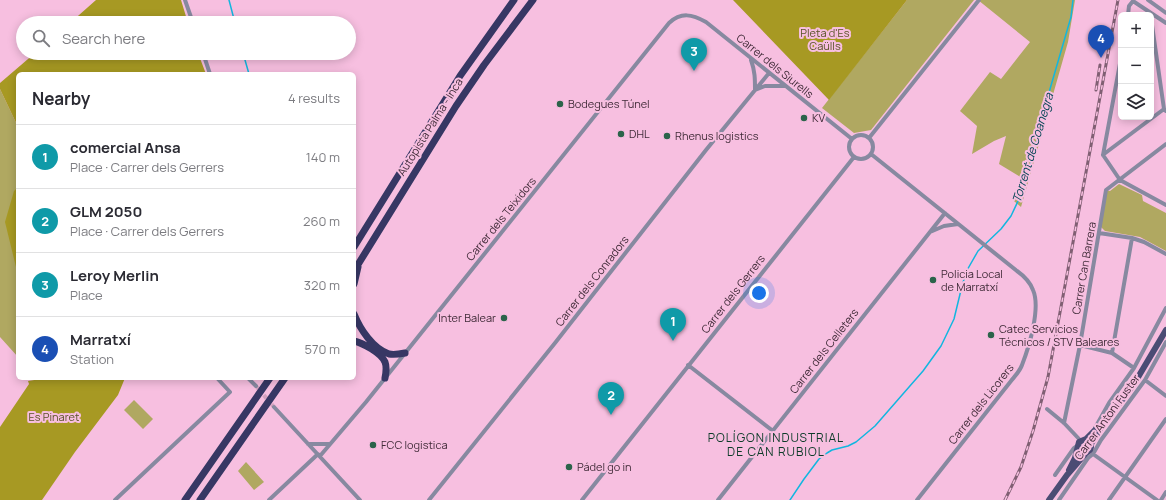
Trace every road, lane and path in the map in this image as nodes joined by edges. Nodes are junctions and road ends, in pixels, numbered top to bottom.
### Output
1 (185, 0) edge
2 (514, 0) edge
3 (533, 0) edge
4 (979, 0) edge
5 (1148, 0) edge
6 (1128, 12) edge
7 (1149, 12) edge
8 (1166, 13) edge
9 (190, 16) edge
10 (1154, 16) edge
11 (706, 22) joint
12 (1166, 23) edge
13 (1154, 38) edge
14 (750, 58) junction
15 (205, 60) edge
16 (209, 72) edge
17 (769, 73) junction
18 (1118, 74) edge
19 (785, 86) junction
20 (755, 90) junction
21 (1165, 110) edge
22 (869, 138) junction
23 (852, 139) junction
24 (1166, 144) edge
25 (871, 154) junction
26 (1103, 155) junction
27 (854, 157) junction
28 (1120, 180) junction
29 (1166, 205) edge
30 (945, 213) junction
31 (958, 224) junction
32 (930, 232) junction
33 (1099, 233) junction
34 (1132, 238) junction
35 (356, 244) edge
36 (1166, 254) edge
37 (359, 263) junction
38 (356, 268) edge
39 (356, 276) edge
40 (1166, 308) edge
41 (356, 319) edge
42 (1166, 330) edge
43 (356, 342) edge
44 (1166, 342) edge
45 (1080, 345) junction
46 (405, 353) junction
47 (1112, 353) junction
48 (688, 365) junction
49 (1134, 368) junction
50 (385, 378) junction
51 (219, 380) edge
52 (250, 380) edge
53 (269, 380) edge
54 (284, 380) edge
55 (1144, 380) junction
56 (256, 386) tunnel mouth
57 (1166, 396) edge
58 (274, 407) tunnel mouth
59 (1047, 409) dead end
60 (1166, 419) edge
61 (1064, 424) junction
62 (773, 431) junction
63 (1084, 442) junction
64 (308, 444) junction
65 (330, 444) junction
66 (1090, 453) junction
67 (319, 455) junction
68 (1055, 475) dead end
69 (1067, 475) junction
70 (1125, 477) junction
71 (1166, 492) edge
72 (115, 500) edge
73 (185, 500) edge
74 (200, 500) edge
75 (269, 500) edge
76 (360, 500) edge
77 (429, 500) edge
78 (582, 500) edge
79 (718, 500) edge
80 (917, 500) edge
81 (1049, 500) edge
82 (1058, 500) edge
83 (1109, 500) edge
84 (1157, 500) edge
85 (1161, 500) edge

1 - 9 street
2 - 35 highway, Autopista Palma - Inca
3 - 37 highway, Autopista Palma - Inca
4 - 22 street
5 - 8 street
6 - 7 street
10 - 12 street
11 - 14 street, Carrer dels Siurells
11 - 46 street, Carrer dels Teixidors
13 - 21 street
14 - 17 street, Carrer dels Siurells
14 - 20 street
15 - 16 street
17 - 19 street, Carrer dels Siurells
17 - 20 street, Carrer dels Conradors
18 - 26 street
19 - 20 street
19 - 23 street, Carrer dels Siurells
20 - 77 street, Carrer dels Conradors
21 - 26 street
22 - 23 street
22 - 25 street
23 - 27 street
24 - 28 street, Carrer Can Barrera
25 - 27 street
25 - 30 street
26 - 28 street
27 - 48 street, Carrer dels Gerrers
28 - 29 street
28 - 33 street, Carrer Can Barrera
30 - 31 street
30 - 32 street, Carrer dels Celleters
31 - 32 street
31 - 80 street, Carrer dels Licorers
32 - 62 street, Carrer dels Celleters
33 - 34 street
33 - 45 street, Carrer Can Barrera
34 - 36 street
34 - 47 street
37 - 38 highway, Autopista Palma - Inca
37 - 39 highway
40 - 49 street
41 - 46 highway
42 - 63 main road
43 - 50 highway
44 - 55 street, Carrer Antoni Fuster
45 - 47 street
45 - 61 street, Carrer Can Barrera
46 - 50 street, Carrer dels Teixidors
47 - 49 street
48 - 62 street
48 - 78 street, Carrer dels Gerrers
49 - 63 street
50 - 65 street, Carrer dels Teixidors
51 - 72 street
52 - 56 street
53 - 73 highway
54 - 74 highway
55 - 57 street
55 - 66 street, Carrer Antoni Fuster
58 - 64 street
59 - 61 street
60 - 70 street
61 - 63 street
62 - 79 street, Carrer dels Celleters
63 - 66 main road
63 - 66 main road
63 - 68 street
63 - 69 main road
64 - 65 street
64 - 67 street
65 - 67 street, Carrer dels Teixidors
66 - 69 main road
66 - 70 street
66 - 82 street, Carrer Antoni Fuster
67 - 75 street, Carrer dels Teixidors
67 - 76 street
69 - 81 main road
70 - 83 street
70 - 84 street
71 - 85 street

